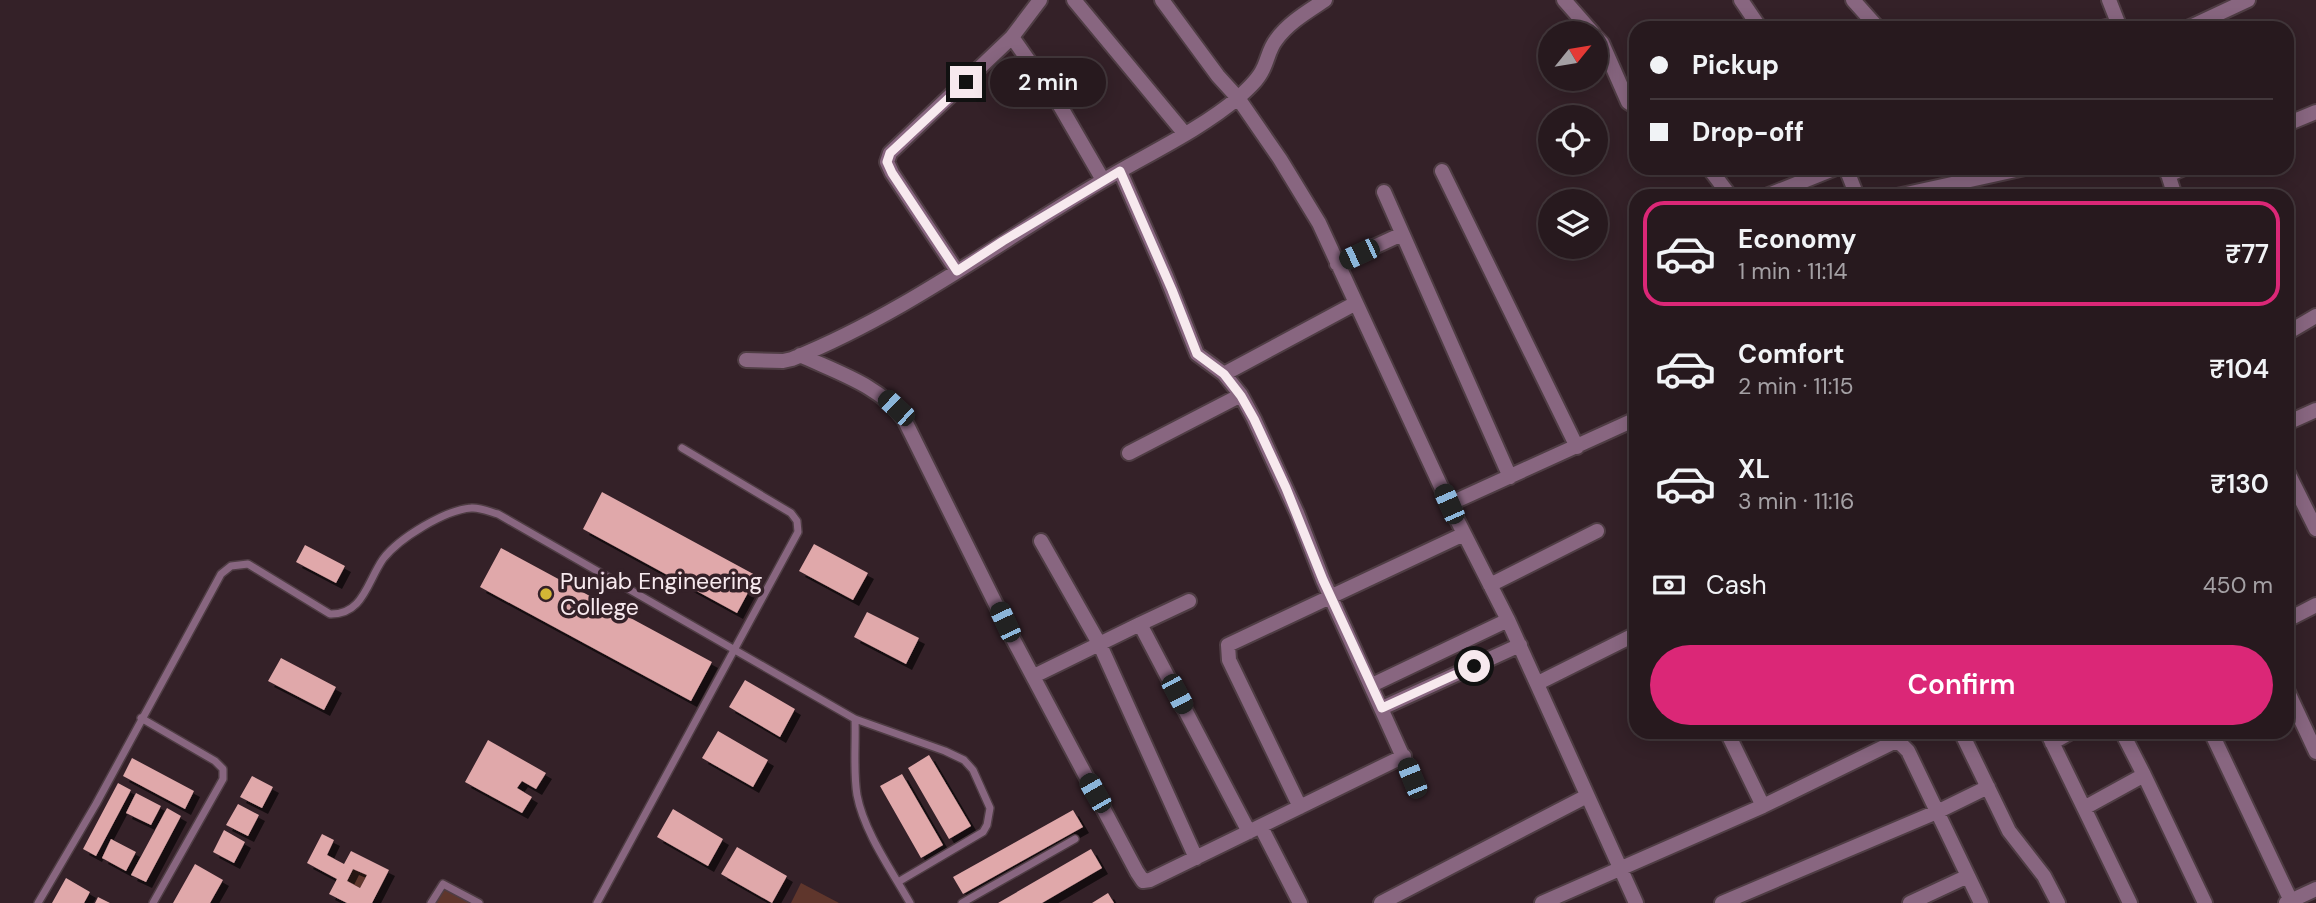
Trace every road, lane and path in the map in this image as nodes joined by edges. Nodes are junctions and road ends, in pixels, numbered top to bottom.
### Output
1 (1040, 0) edge
2 (1074, 0) edge
3 (1162, 0) edge
4 (1325, 0) edge
5 (1564, 0) edge
6 (1741, 0) edge
7 (1853, 0) edge
8 (2248, 0) edge
9 (2112, 1) edge
10 (1582, 21) edge
11 (1755, 21) edge
12 (1872, 21) edge
13 (2118, 21) edge
14 (2203, 21) edge
15 (1012, 37) junction
16 (1608, 57) edge
17 (1237, 98) junction
18 (1629, 103) edge
19 (2316, 112) edge
20 (2294, 121) edge
21 (1185, 134) junction
22 (1120, 171) junction
23 (1442, 171) dead end
24 (1818, 175) edge
25 (1993, 175) edge
26 (1103, 180) junction
27 (1784, 189) edge
28 (1929, 189) edge
29 (1384, 192) dead end
30 (1402, 234) junction
31 (1337, 264) junction
32 (957, 271) junction
33 (1356, 303) junction
34 (2316, 316) edge
35 (2294, 329) edge
36 (800, 355) junction
37 (746, 360) dead end
38 (1224, 374) junction
39 (1241, 396) junction
40 (2316, 410) edge
41 (2294, 421) edge
42 (1629, 422) edge
43 (1577, 447) junction
44 (682, 449) dead end
45 (1129, 453) dead end
46 (1510, 477) junction
47 (2294, 487) edge
48 (1449, 504) junction
49 (2314, 521) edge
50 (1597, 531) dead end
51 (1464, 534) junction
52 (1041, 541) dead end
53 (1490, 585) junction
54 (1331, 597) junction
55 (1189, 601) dead end
56 (2316, 605) edge
57 (2294, 616) edge
58 (1508, 620) junction
59 (1140, 624) junction
60 (1629, 638) edge
61 (1100, 645) junction
62 (1520, 645) junction
63 (736, 649) junction
64 (1034, 676) junction
65 (1538, 683) junction
66 (1372, 685) junction
67 (2294, 705) edge
68 (1382, 708) junction
69 (141, 718) junction
70 (855, 719) junction
71 (1730, 739) edge
72 (1964, 739) edge
73 (2051, 739) edge
74 (2126, 739) edge
75 (2214, 739) edge
76 (2316, 752) edge
77 (1404, 756) junction
78 (2144, 775) junction
79 (1412, 778) dead end
80 (1988, 787) junction
81 (1587, 796) junction
82 (1763, 806) junction
83 (1300, 807) junction
84 (2084, 808) junction
85 (1939, 811) junction
86 (1255, 829) junction
87 (1075, 839) dead end
88 (1196, 858) junction
89 (1620, 869) junction
90 (1968, 876) junction
91 (898, 881) junction
92 (2316, 889) edge
93 (2290, 902) edge
94 (38, 903) edge
95 (153, 903) edge
96 (431, 903) edge
97 (479, 903) edge
98 (597, 903) edge
99 (910, 903) edge
100 (962, 903) edge
101 (1300, 903) edge
102 (1381, 903) edge
103 (1542, 903) edge
104 (1636, 903) edge
105 (1722, 903) edge
106 (1910, 903) edge
107 (1981, 903) edge
108 (2058, 903) edge
109 (2130, 903) edge
110 (2205, 903) edge

1 - 15 street
2 - 21 street
3 - 17 street
4 - 17 street
5 - 10 street
6 - 11 street
7 - 12 street
8 - 14 street
9 - 13 street
15 - 26 street
15 - 32 street
16 - 18 street
17 - 21 street
17 - 31 street
19 - 20 street
21 - 22 street
22 - 26 street
22 - 38 street
23 - 43 street
24 - 27 street
25 - 28 street
26 - 32 street
29 - 30 street
30 - 31 street
30 - 46 street
31 - 33 street
32 - 36 street
33 - 38 street
33 - 48 street
34 - 35 street
36 - 37 street
36 - 64 street
38 - 39 street
39 - 45 street
39 - 54 street
40 - 41 street
42 - 43 street
43 - 46 street
44 - 63 lane
46 - 48 street
47 - 49 street
48 - 51 street
50 - 53 street
51 - 53 street
51 - 54 street
52 - 61 street
53 - 58 street
54 - 66 street
54 - 83 street
55 - 59 street
56 - 57 street
58 - 62 street
58 - 66 street
59 - 61 street
59 - 86 street
60 - 65 street
61 - 64 street
61 - 88 street
62 - 65 street
62 - 68 street
63 - 69 lane
63 - 70 lane
63 - 98 lane
64 - 88 street
65 - 81 street
66 - 68 street
67 - 76 street
68 - 77 street
69 - 94 lane
69 - 95 lane
70 - 91 lane
70 - 91 lane
71 - 82 street
72 - 80 street
73 - 84 street
74 - 78 street
75 - 93 street
77 - 79 street
77 - 83 street
78 - 84 street
78 - 110 street
80 - 85 street
80 - 108 street
81 - 89 street
81 - 102 street
82 - 85 street
82 - 89 street
83 - 86 street
84 - 109 street
85 - 90 street
85 - 105 street
86 - 88 street
86 - 101 street
87 - 100 lane
89 - 103 street
89 - 104 street
90 - 106 street
90 - 107 street
91 - 99 lane
92 - 93 street
96 - 97 lane

